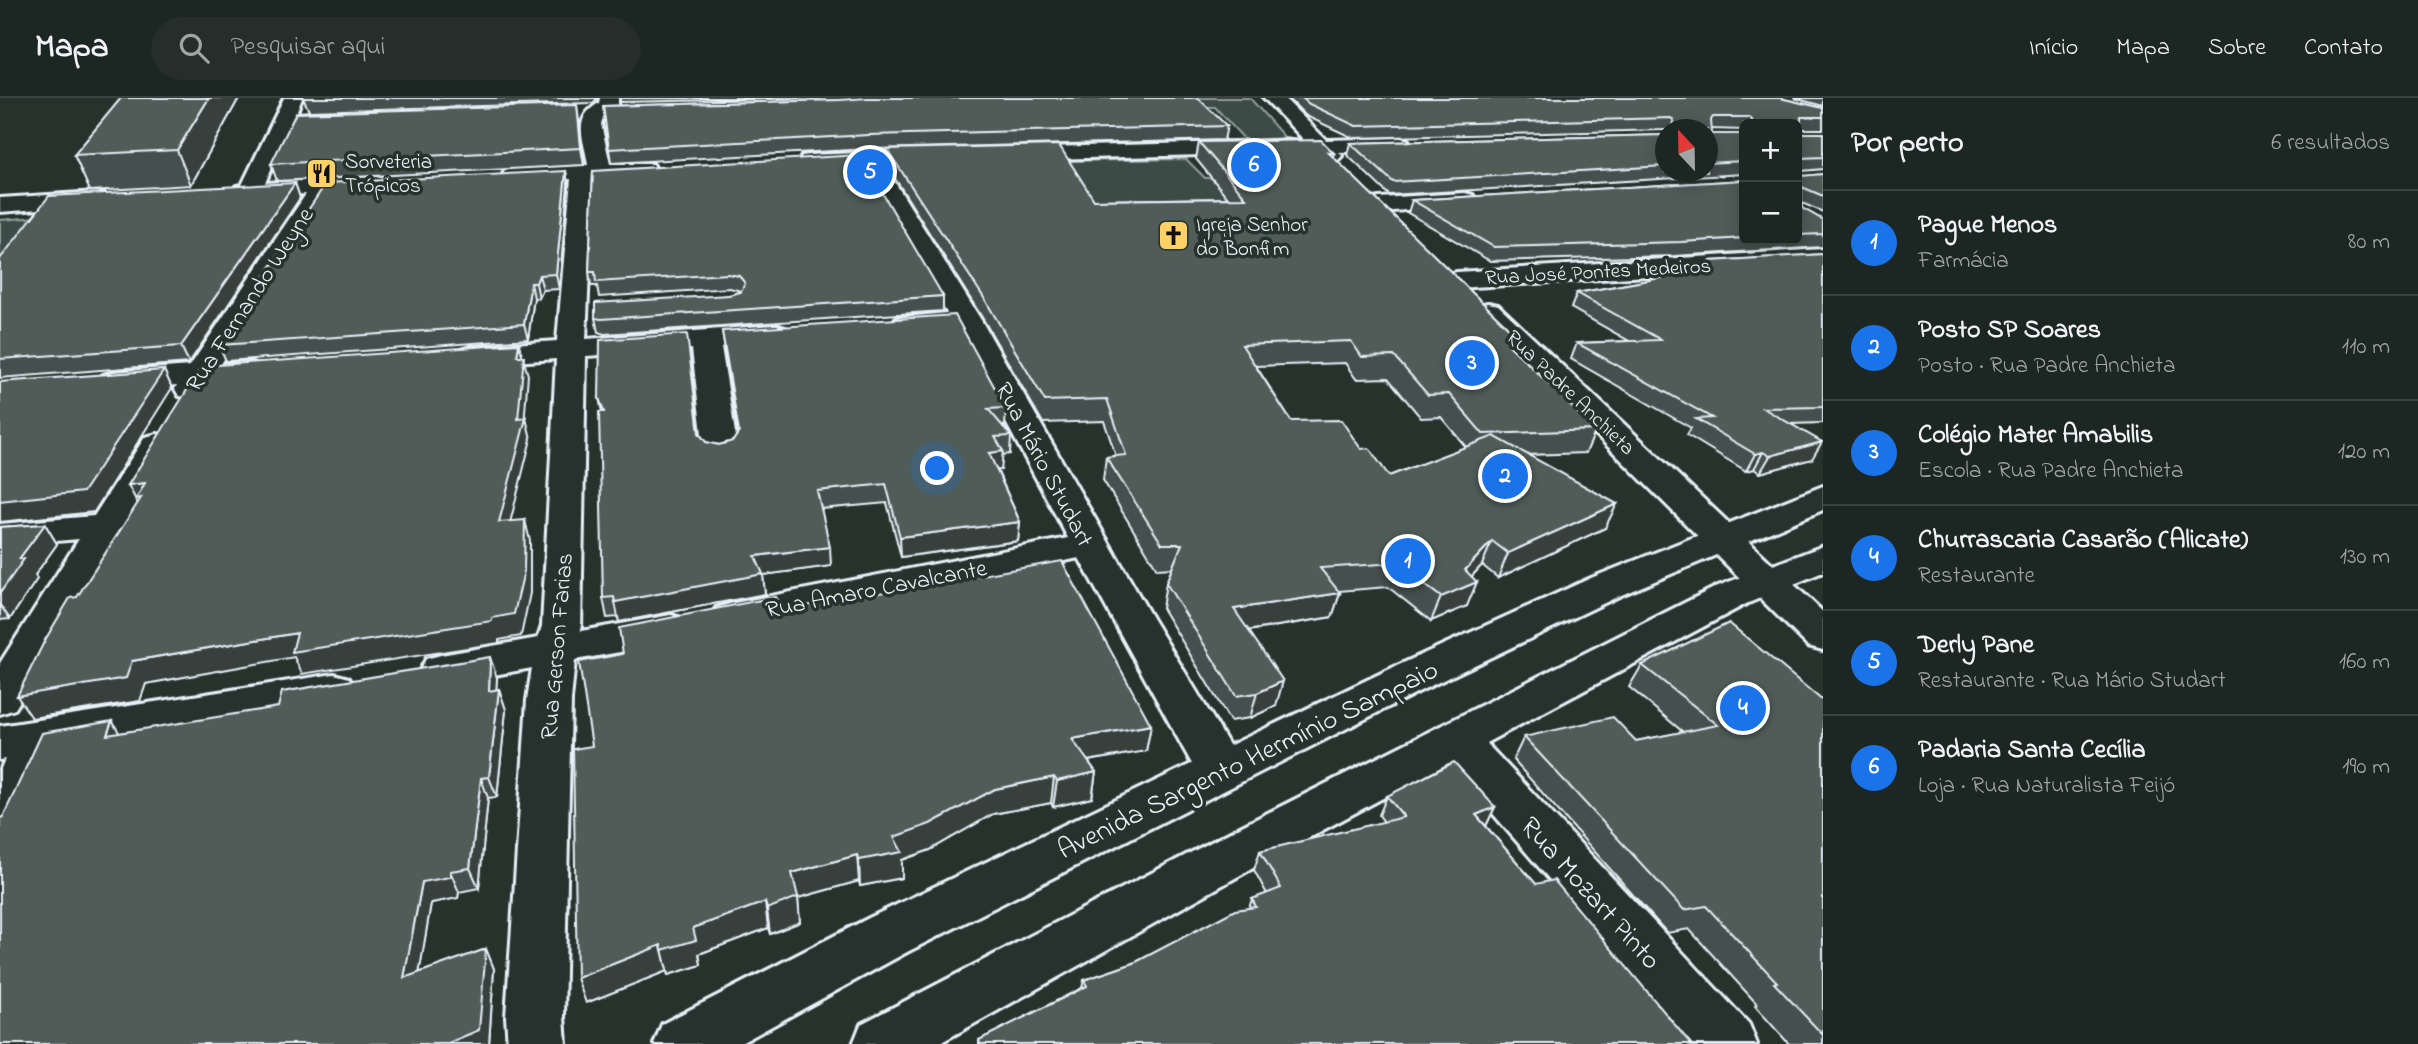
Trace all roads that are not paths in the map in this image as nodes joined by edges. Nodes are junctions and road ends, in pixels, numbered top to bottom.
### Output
1 (293, 98) edge
2 (1273, 98) edge
3 (604, 104) edge
4 (626, 110) edge
5 (573, 111) edge
6 (368, 116) edge
7 (285, 120) junction
8 (1416, 144) edge
9 (1321, 146) junction
10 (964, 155) edge
11 (991, 155) edge
12 (869, 158) junction
13 (787, 162) edge
14 (663, 168) edge
15 (595, 172) junction
16 (486, 178) edge
17 (391, 183) edge
18 (323, 187) junction
19 (1362, 187) junction
20 (251, 190) junction
21 (226, 192) edge
22 (124, 197) edge
23 (1486, 198) edge
24 (0, 205) edge
25 (1408, 233) edge
26 (1823, 257) edge
27 (1447, 270) joint
28 (967, 320) junction
29 (872, 327) edge
30 (802, 332) edge
31 (705, 339) junction
32 (572, 349) junction
33 (440, 358) edge
34 (280, 369) edge
35 (199, 375) junction
36 (81, 383) edge
37 (721, 451) edge
38 (1823, 497) edge
39 (108, 526) junction
40 (0, 535) edge
41 (1721, 539) junction
42 (1089, 545) junction
43 (1823, 558) edge
44 (1766, 581) junction
45 (1823, 636) edge
46 (555, 652) junction
47 (405, 677) edge
48 (365, 683) edge
49 (0, 698) edge
50 (1456, 740) junction
51 (19, 741) edge
52 (1220, 771) junction
53 (0, 823) edge
54 (907, 1037) edge
55 (537, 1044) edge
56 (683, 1044) edge
57 (1728, 1044) edge

1 - 7 street
2 - 9 street
3 - 4 street
3 - 5 street
3 - 15 street
6 - 7 street
7 - 20 street
8 - 9 street
9 - 11 street
9 - 19 street
10 - 12 street
12 - 13 street
12 - 28 street, Rua Mário Studart
14 - 15 street
15 - 16 street
15 - 32 street, Rua Gerson Farias
17 - 18 street
18 - 20 street
18 - 35 street, Rua Fernando Weyne
19 - 23 street
19 - 25 street
20 - 21 street
22 - 24 street
26 - 27 street, Rua José Pontes Medeiros
27 - 41 street, Rua Padre Anchieta
28 - 29 street
28 - 42 street, Rua Mário Studart
30 - 31 street
31 - 32 street
31 - 37 street
32 - 33 street
32 - 46 street, Rua Gerson Farias
34 - 35 street
35 - 36 street
35 - 39 street, Rua Fernando Weyne
38 - 41 street, Avenida Sargento Hermínio Sampaio
39 - 40 street
39 - 49 street, Rua Fernando Weyne
41 - 44 street, Rua Padre Anchieta
41 - 52 street, Avenida Sargento Hermínio Sampaio
42 - 46 street, Rua Amaro Cavalcante
42 - 52 street, Rua Mário Studart
43 - 44 street
44 - 45 street, Rua Padre Anchieta
44 - 50 street
46 - 47 street, Rua Amaro Cavalcante
46 - 55 street, Rua Gerson Farias
48 - 51 street
50 - 54 street
50 - 57 street, Rua Mozart Pinto
51 - 53 street
52 - 56 street, Avenida Sargento Hermínio Sampaio

